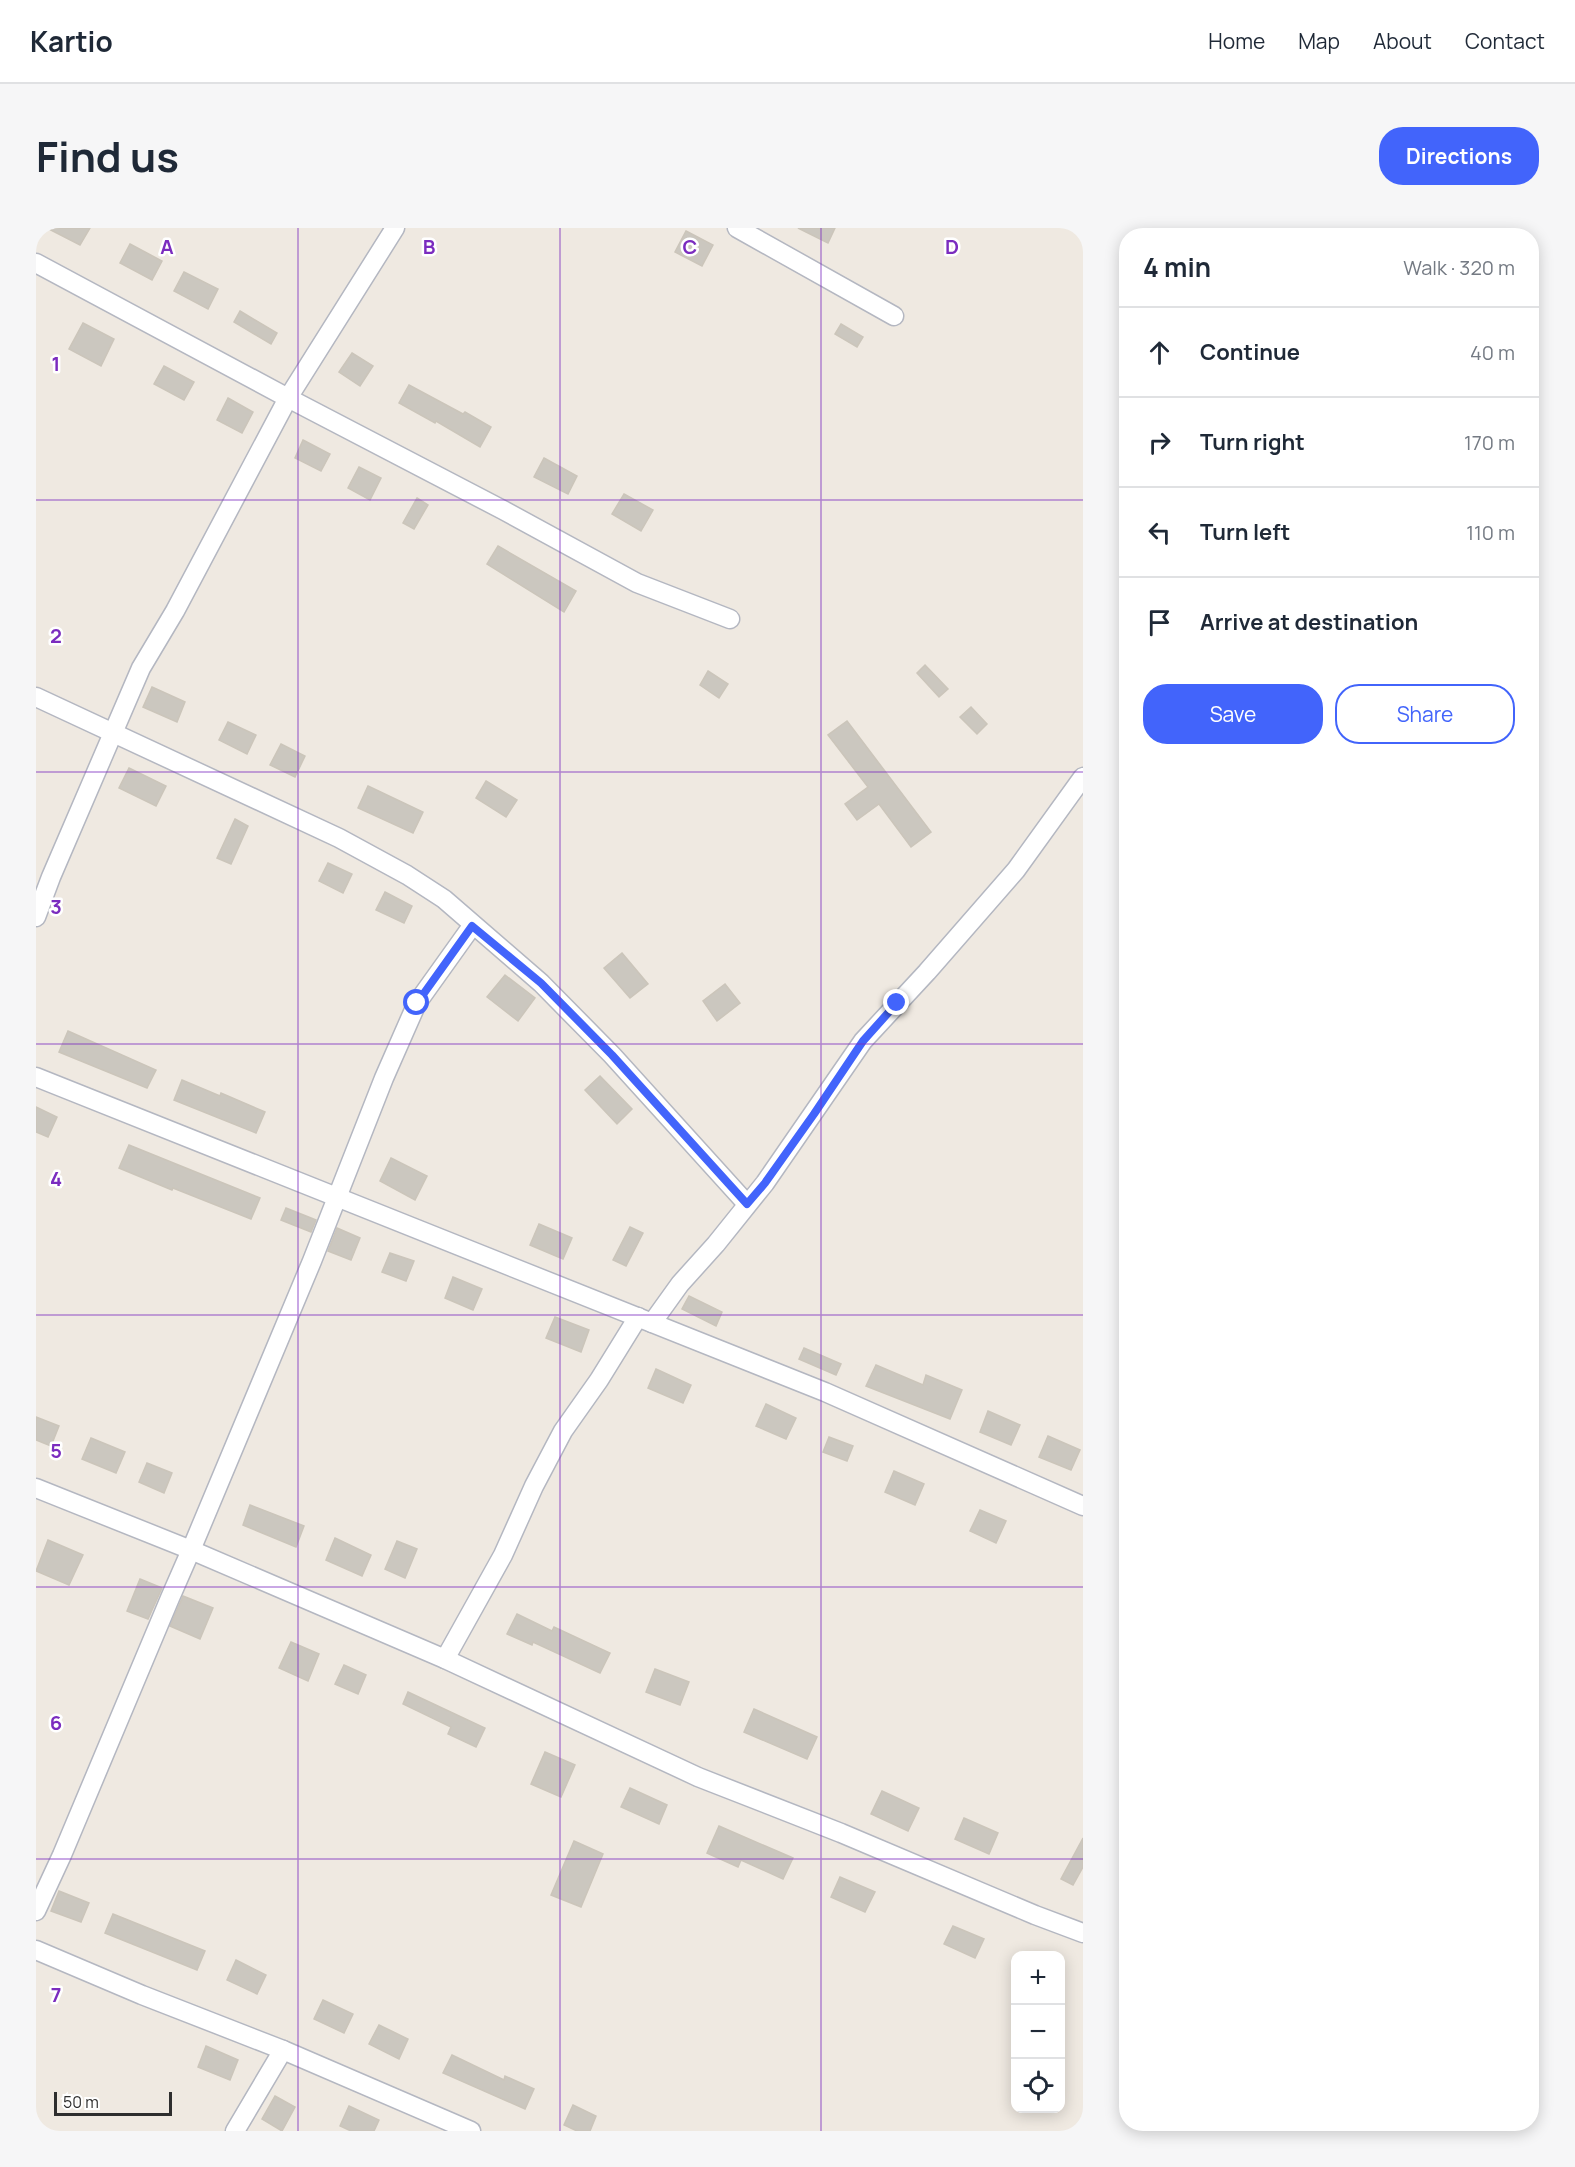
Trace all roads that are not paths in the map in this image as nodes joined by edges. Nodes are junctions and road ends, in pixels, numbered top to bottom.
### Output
1 (396, 228) edge
2 (737, 228) edge
3 (36, 263) edge
4 (894, 316) dead end
5 (288, 399) junction
6 (730, 619) dead end
7 (36, 697) edge
8 (111, 733) junction
9 (1083, 777) edge
10 (36, 917) edge
11 (472, 926) junction
12 (36, 1077) edge
13 (336, 1197) junction
14 (747, 1204) junction
15 (645, 1320) junction
16 (36, 1488) edge
17 (1083, 1506) edge
18 (191, 1550) junction
19 (445, 1659) junction
20 (36, 1911) edge
21 (1083, 1933) edge
22 (36, 1950) edge
23 (283, 2050) junction
24 (235, 2131) edge
25 (471, 2131) edge

1 - 5 street
2 - 4 street
3 - 5 street
5 - 6 street
5 - 8 street
7 - 8 street
8 - 10 street
8 - 11 street
9 - 14 street
11 - 13 street
11 - 14 street
12 - 13 street
13 - 15 street
13 - 18 street
14 - 15 street
15 - 17 street
15 - 19 street
16 - 18 street
18 - 19 street
18 - 20 street
19 - 21 street
22 - 23 street
23 - 24 street
23 - 25 street

